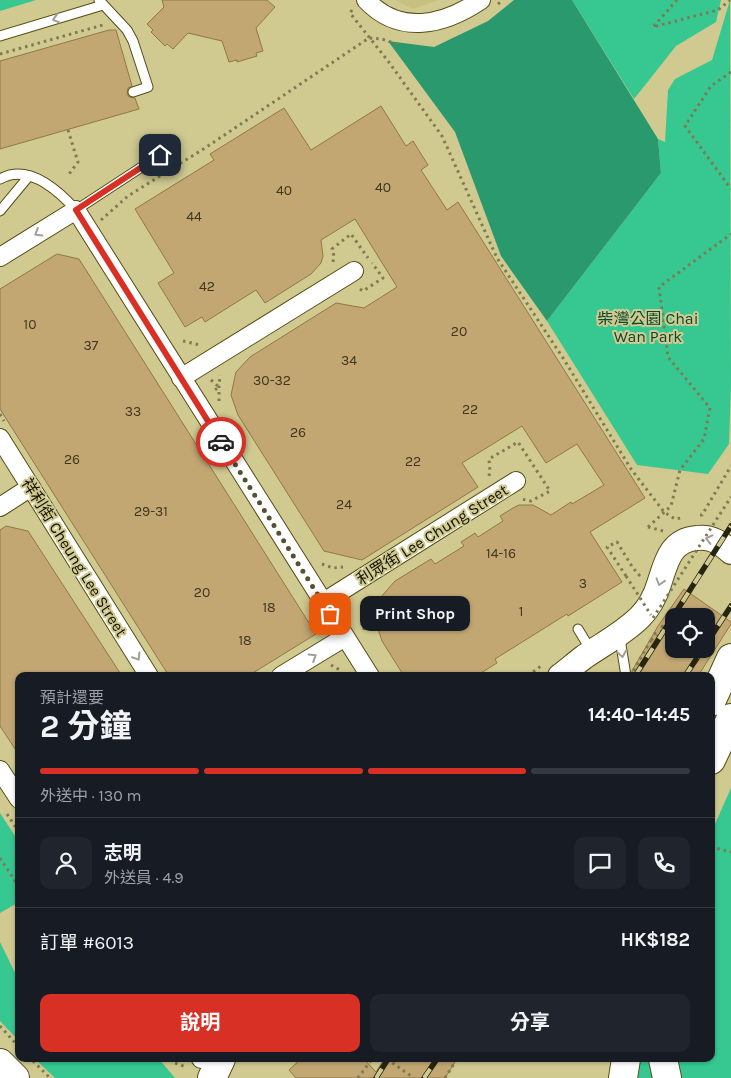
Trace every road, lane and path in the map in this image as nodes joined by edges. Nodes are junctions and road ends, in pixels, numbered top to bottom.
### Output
1 (366, 0) edge
2 (481, 0) edge
3 (677, 0) edge
4 (730, 0) edge
5 (101, 2) edge
6 (350, 14) dead end
7 (118, 21) junction
8 (1, 36) edge
9 (370, 38) junction
10 (398, 45) dead end
11 (0, 54) edge
12 (731, 72) edge
13 (134, 92) dead end
14 (68, 130) dead end
15 (160, 155) dead end
16 (69, 174) dead end
17 (29, 176) junction
18 (0, 180) edge
19 (731, 189) edge
20 (128, 196) dead end
21 (76, 210) junction
22 (0, 211) edge
23 (731, 234) edge
24 (0, 257) edge
25 (333, 265) dead end
26 (356, 279) joint
27 (183, 341) dead end
28 (202, 344) dead end
29 (222, 371) dead end
30 (181, 378) junction
31 (221, 406) dead end
32 (0, 438) edge
33 (731, 467) edge
34 (516, 481) dead end
35 (487, 482) dead end
36 (31, 487) junction
37 (731, 497) edge
38 (516, 500) dead end
39 (0, 507) edge
40 (664, 512) junction
41 (693, 516) dead end
42 (684, 518) dead end
43 (668, 533) dead end
44 (731, 552) edge
45 (317, 560) dead end
46 (347, 567) dead end
47 (640, 576) dead end
48 (372, 592) dead end
49 (322, 603) junction
50 (658, 626) dead end
51 (665, 628) edge
52 (578, 629) dead end
53 (623, 632) junction
54 (665, 632) edge
55 (665, 634) edge
56 (365, 636) dead end
57 (344, 637) junction
58 (646, 637) dead end
59 (731, 658) edge
60 (634, 660) dead end
61 (584, 662) edge
62 (147, 672) edge
63 (288, 672) edge
64 (367, 672) edge
65 (567, 672) edge
66 (625, 672) edge
67 (632, 672) edge
68 (636, 672) edge
69 (715, 693) edge
70 (731, 718) edge
71 (715, 752) edge
72 (0, 770) edge
73 (15, 794) edge
74 (5, 810) dead end
75 (15, 826) edge
76 (715, 848) edge
77 (731, 852) edge
78 (0, 858) edge
79 (15, 881) edge
80 (0, 1026) edge
81 (15, 1042) edge
82 (0, 1062) edge
83 (34, 1062) edge
84 (220, 1062) edge
85 (370, 1062) edge
86 (391, 1062) edge
87 (455, 1062) edge
88 (626, 1062) edge
89 (664, 1062) edge
90 (15, 1078) edge
91 (50, 1078) edge
92 (212, 1078) edge
93 (358, 1078) edge
94 (414, 1078) edge
95 (445, 1078) edge
96 (623, 1078) edge
97 (668, 1078) edge

1 - 2 street
3 - 4 path
5 - 7 lane
5 -> 8 lane
6 - 9 path
7 - 11 path
7 - 13 lane
9 - 10 path
9 - 20 path
9 - 40 path
12 - 19 path
14 - 16 path
15 - 21 lane
17 - 18 lane
17 - 21 lane
17 - 22 lane
21 -> 24 street
21 - 30 street
23 - 40 path
25 - 26 path
26 - 30 street
27 - 28 path
29 - 31 path
30 - 49 street
32 - 36 street, 祥利街 Cheung Lee Street
33 - 41 path
34 - 49 street, 利眾街 Lee Chung Street
35 - 38 path
36 - 39 street
36 -> 62 street, 祥利街 Cheung Lee Street
37 - 47 path, bridge
40 - 42 path
40 - 43 path
44 -> 53 street
45 - 46 path
48 - 56 path
49 - 57 street
50 - 51 path
52 - 61 lane
53 - 61 street
53 -> 66 lane
54 - 58 path
55 - 67 path, bridge
63 -> 57 street
57 - 64 street
59 - 69 main road
60 - 68 path
61 - 65 street
70 - 71 main road
72 - 73 street
74 - 75 path
76 - 77 path
78 - 79 path
80 - 81 path
82 - 90 main road
83 - 91 path
84 - 92 main road
85 - 93 path
86 - 94 path
87 - 95 path
88 - 96 main road
89 - 97 main road

